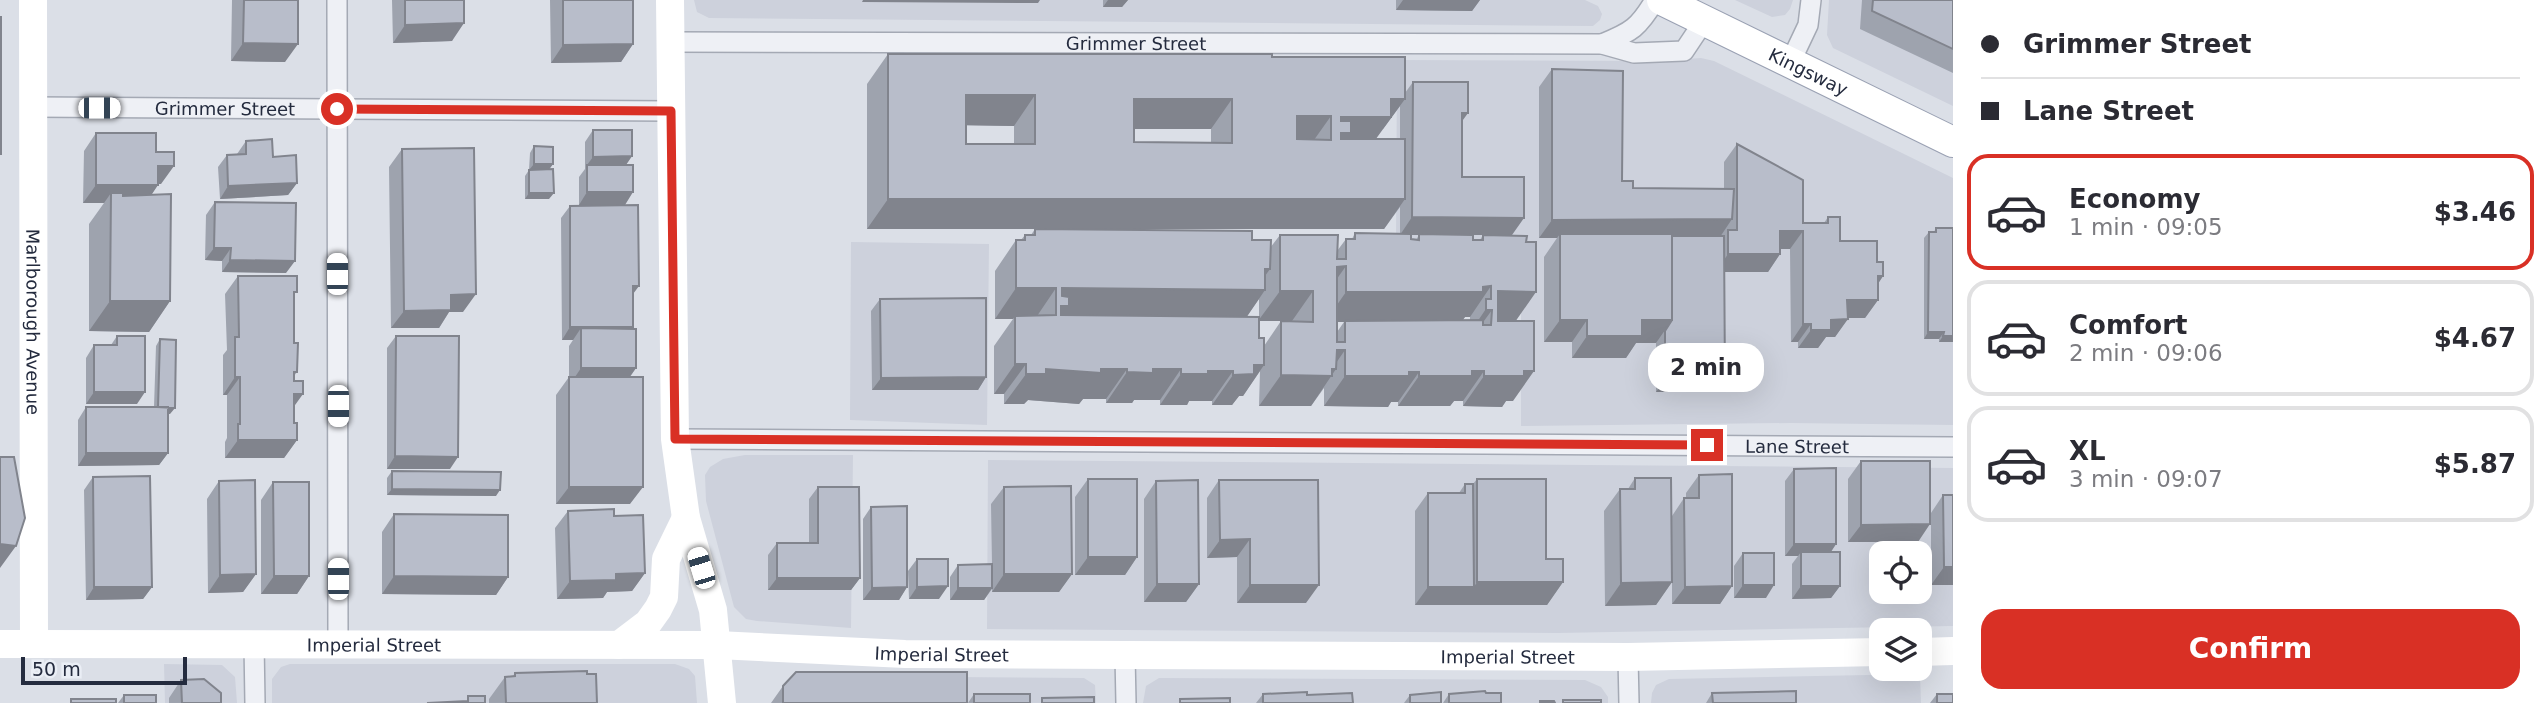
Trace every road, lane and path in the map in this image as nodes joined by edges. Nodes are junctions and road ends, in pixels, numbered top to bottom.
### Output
1 (33, 0) edge
2 (337, 0) edge
3 (670, 0) edge
4 (1655, 0) edge
5 (1662, 0) edge
6 (1811, 0) edge
7 (1704, 21) junction
8 (670, 42) junction
9 (1602, 44) junction
10 (1790, 63) junction
11 (33, 107) junction
12 (337, 109) junction
13 (671, 111) junction
14 (1953, 142) edge
15 (675, 439) junction
16 (1953, 447) edge
17 (685, 518) junction
18 (254, 643) junction
19 (338, 643) junction
20 (0, 644) edge
21 (34, 644) junction
22 (619, 645) junction
23 (718, 645) junction
24 (1953, 651) edge
25 (1869, 652) edge
26 (1932, 652) edge
27 (1125, 655) junction
28 (1628, 657) junction
29 (256, 703) edge
30 (722, 703) edge
31 (1126, 703) edge
32 (1629, 703) edge

1 - 11 main road, Marlborough Avenue
2 - 12 street
3 - 8 main road
4 - 9 street, Grimmer Street
5 - 7 main road, Kingsway
6 - 10 street
7 - 9 street, Grimmer Street
7 - 10 main road, Kingsway
8 - 9 street, Grimmer Street
8 - 13 main road
10 - 14 main road, Kingsway
11 - 12 street, Grimmer Street
11 - 21 main road, Marlborough Avenue
12 - 13 street, Grimmer Street
12 - 19 street
13 - 15 main road
15 - 16 street, Lane Street
15 - 17 main road
17 - 22 main road
17 - 23 main road
18 - 19 main road, Imperial Street
18 - 21 main road, Imperial Street
18 - 29 street
19 - 22 main road, Imperial Street
20 - 21 main road, Imperial Street
22 - 23 main road, Imperial Street
23 - 27 main road, Imperial Street
23 - 30 main road
24 - 26 main road
25 - 28 main road, Imperial Street
27 - 28 main road, Imperial Street
27 - 31 street
28 - 32 street

